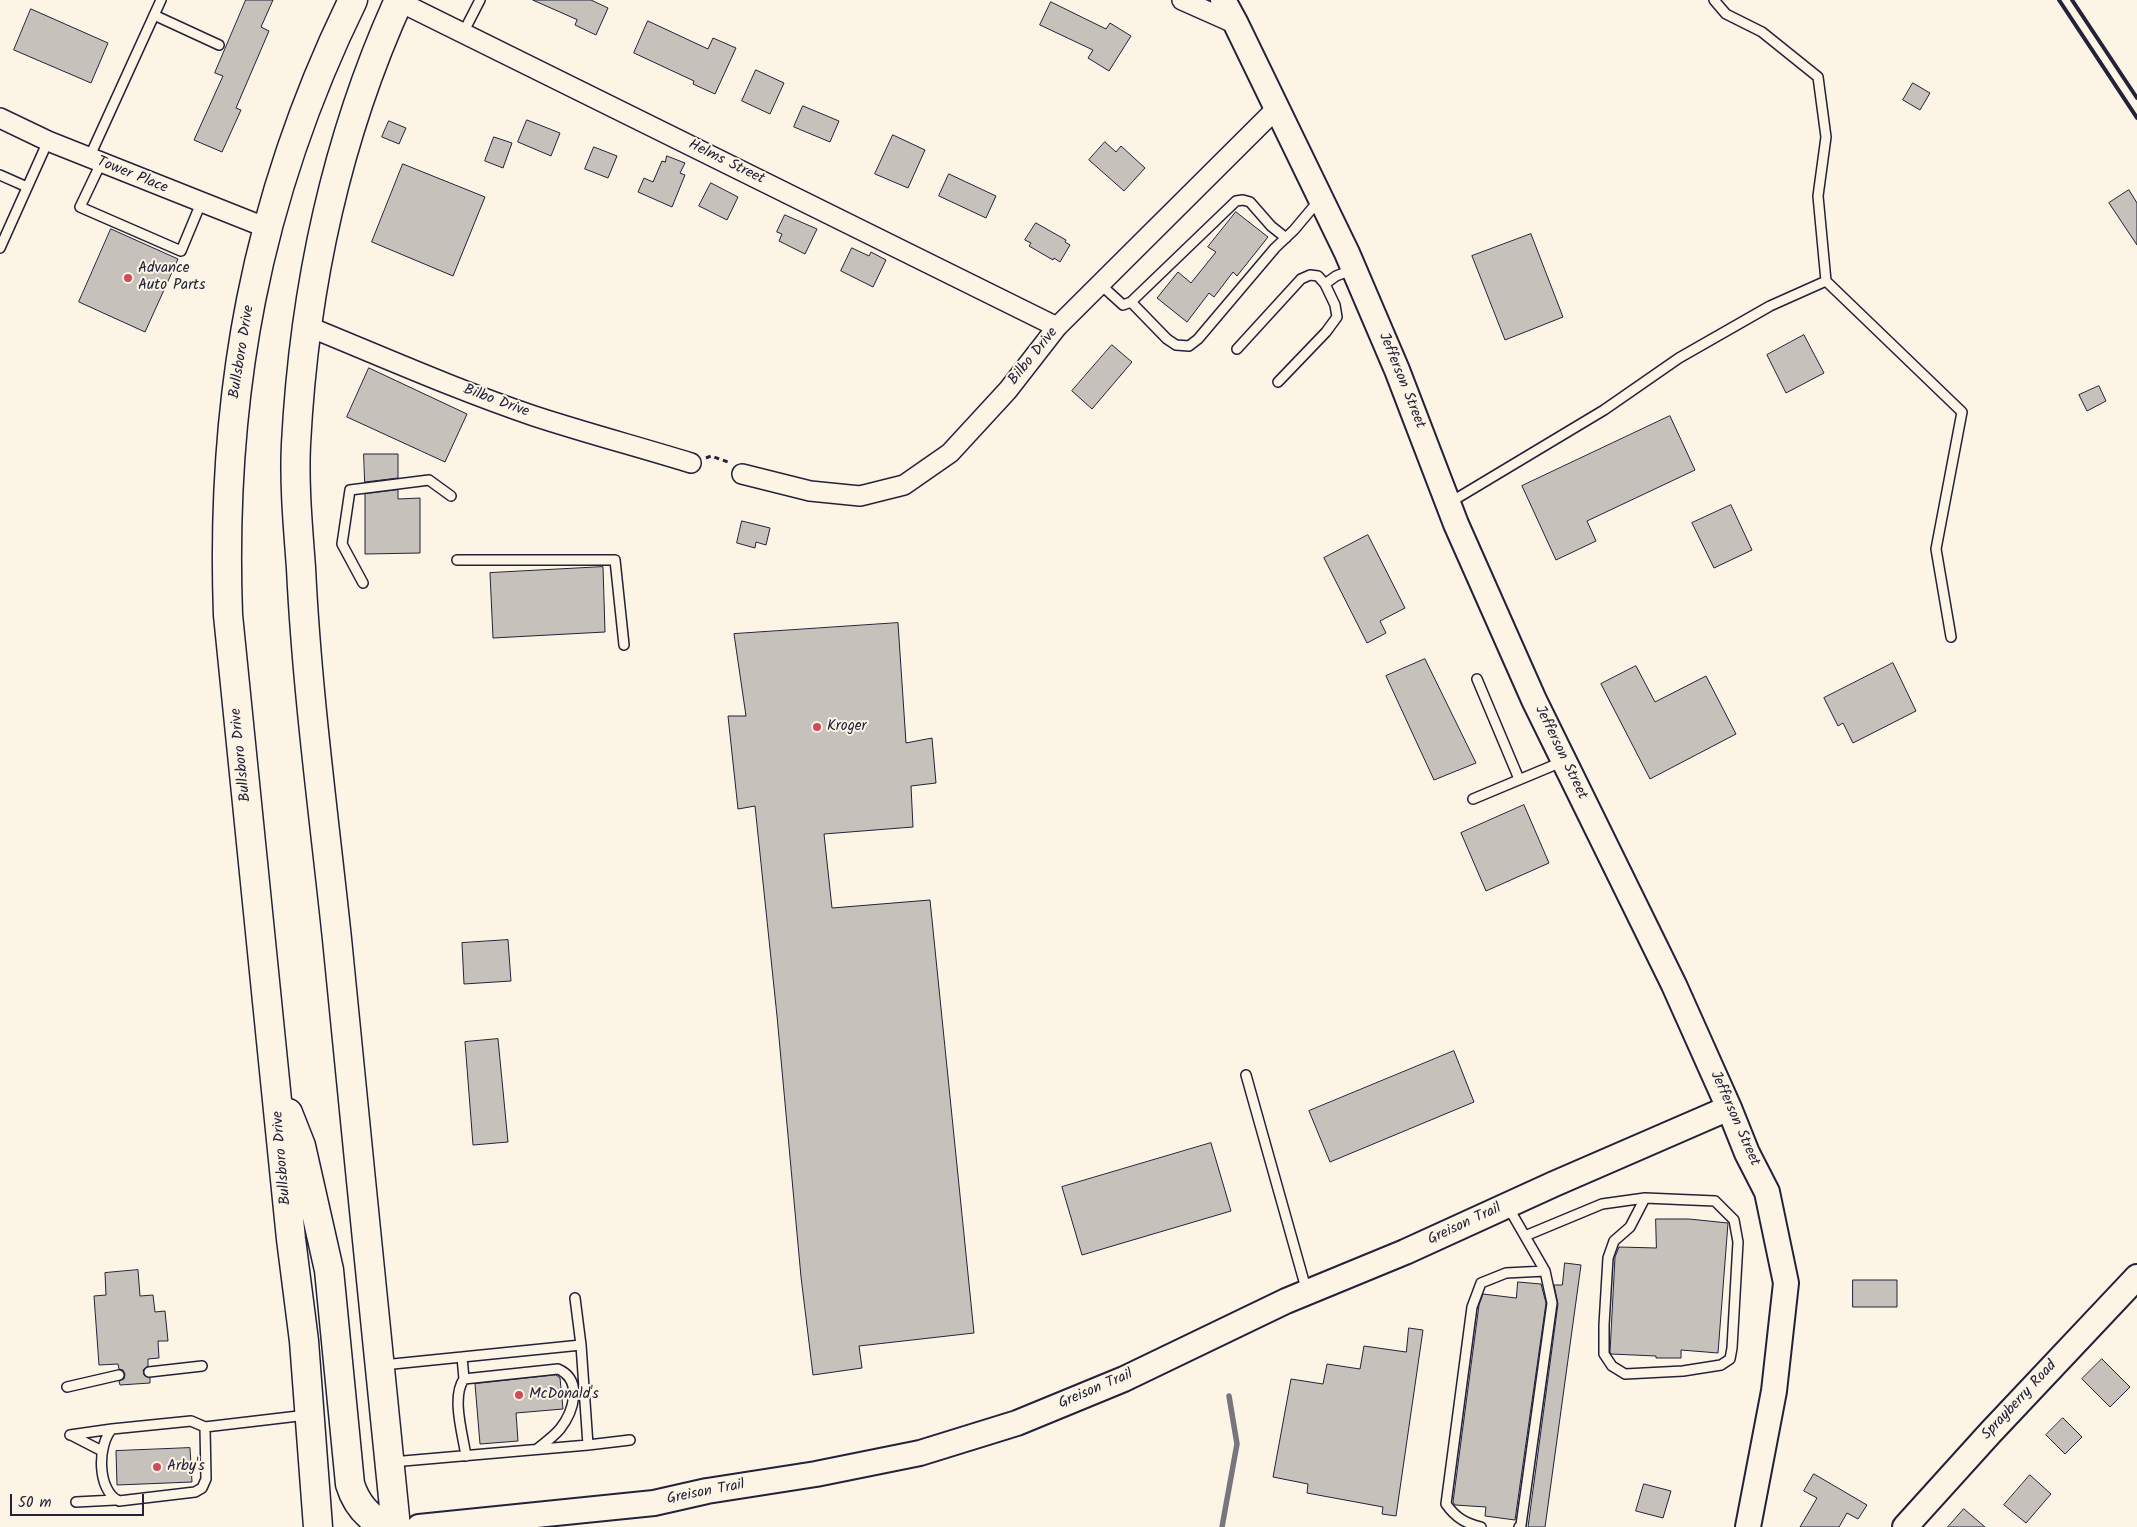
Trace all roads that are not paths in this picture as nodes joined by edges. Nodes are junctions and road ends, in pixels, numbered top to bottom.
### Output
1 (160, 0) edge
2 (353, 0) edge
3 (397, 0) edge
4 (480, 0) edge
5 (1182, 0) edge
6 (1223, 0) edge
7 (1714, 0) edge
8 (154, 14) junction
9 (1236, 24) junction
10 (463, 33) junction
11 (220, 45) dead end
12 (1277, 108) junction
13 (0, 118) edge
14 (48, 141) junction
15 (95, 160) junction
16 (0, 175) edge
17 (27, 187) junction
18 (1320, 198) junction
19 (201, 204) junction
20 (267, 228) junction
21 (1286, 238) junction
22 (0, 248) edge
23 (1354, 269) junction
24 (1826, 280) junction
25 (1325, 284) junction
26 (1101, 285) junction
27 (1131, 302) junction
28 (307, 326) junction
29 (1057, 327) junction
30 (1237, 349) dead end
31 (1278, 382) dead end
32 (691, 462) road end
33 (742, 474) road end
34 (450, 496) dead end
35 (1448, 503) junction
36 (458, 560) dead end
37 (363, 583) dead end
38 (1950, 637) dead end
39 (624, 645) dead end
40 (1477, 679) dead end
41 (1564, 761) junction
42 (1519, 779) junction
43 (1473, 799) dead end
44 (1246, 1075) dead end
45 (276, 1081) junction
46 (1730, 1108) junction
47 (1645, 1198) junction
48 (1507, 1205) junction
49 (1525, 1236) junction
50 (1545, 1271) junction
51 (2137, 1277) edge
52 (1307, 1292) junction
53 (575, 1298) dead end
54 (581, 1345) junction
55 (462, 1357) junction
56 (379, 1365) junction
57 (202, 1366) dead end
58 (149, 1372) dead end
59 (119, 1376) dead end
60 (464, 1379) junction
61 (67, 1387) dead end
62 (310, 1415) junction
63 (205, 1427) junction
64 (112, 1430) junction
65 (630, 1440) dead end
66 (588, 1445) junction
67 (537, 1450) junction
68 (102, 1451) junction
69 (466, 1456) junction
70 (389, 1462) junction
71 (115, 1500) junction
72 (76, 1502) dead end
73 (504, 1523) edge
74 (318, 1527) edge
75 (387, 1527) edge
76 (396, 1527) edge
77 (419, 1527) edge
78 (1481, 1527) edge
79 (1519, 1527) edge
80 (1748, 1527) edge
81 (1905, 1527) edge

1 - 8 lane
2 - 20 main road, Bullsboro Drive
3 - 10 street, Helms Street
3 - 28 main road
4 - 10 lane
5 - 9 street
6 - 9 street, Jefferson Street
7 - 24 lane
8 - 11 lane
8 - 15 lane
9 - 12 street, Jefferson Street
10 - 29 street, Helms Street
12 - 18 street, Jefferson Street
12 - 26 street, Bilbo Drive
13 - 14 street, Tower Place
14 - 15 street, Tower Place
14 - 17 lane
15 - 19 street, Tower Place
15 - 19 lane
16 - 17 lane
17 - 22 lane
18 - 21 lane
18 - 23 street, Jefferson Street
19 - 20 street, Tower Place
20 - 45 main road, Bullsboro Drive
21 - 27 lane
21 - 27 lane
23 - 25 lane
23 - 35 street, Jefferson Street
24 - 35 lane
24 - 38 lane
25 - 30 lane
25 - 31 lane
26 - 27 lane
26 - 29 street, Bilbo Drive
28 - 32 street, Bilbo Drive
28 - 56 main road
29 - 33 street, Bilbo Drive
34 - 37 lane
35 - 41 street, Jefferson Street
36 - 39 lane
40 - 42 lane
41 - 42 lane
41 - 46 street, Jefferson Street
42 - 43 lane
44 - 52 lane
45 - 62 main road, Bullsboro Drive
45 - 75 main road
46 - 48 street, Greison Trail
46 - 80 street, Jefferson Street
47 - 47 lane
47 - 49 lane
48 - 49 lane
48 - 52 street, Greison Trail
49 - 50 lane
50 - 78 lane
50 - 79 lane
51 - 81 street, Sprayberry Road
52 - 73 street, Greison Trail
53 - 54 lane
54 - 55 lane
54 - 66 lane
55 - 56 lane
55 - 60 lane
56 - 70 main road
57 - 58 lane
59 - 61 lane
60 - 67 lane
60 - 69 lane
62 - 63 lane
62 - 74 main road, Bullsboro Drive
63 - 64 lane
63 - 71 lane
64 - 68 lane
64 - 68 lane
65 - 66 lane
66 - 67 lane
67 - 69 lane
68 - 71 lane
69 - 70 lane
70 - 76 main road
71 - 72 lane
73 - 77 street, Greison Trail

